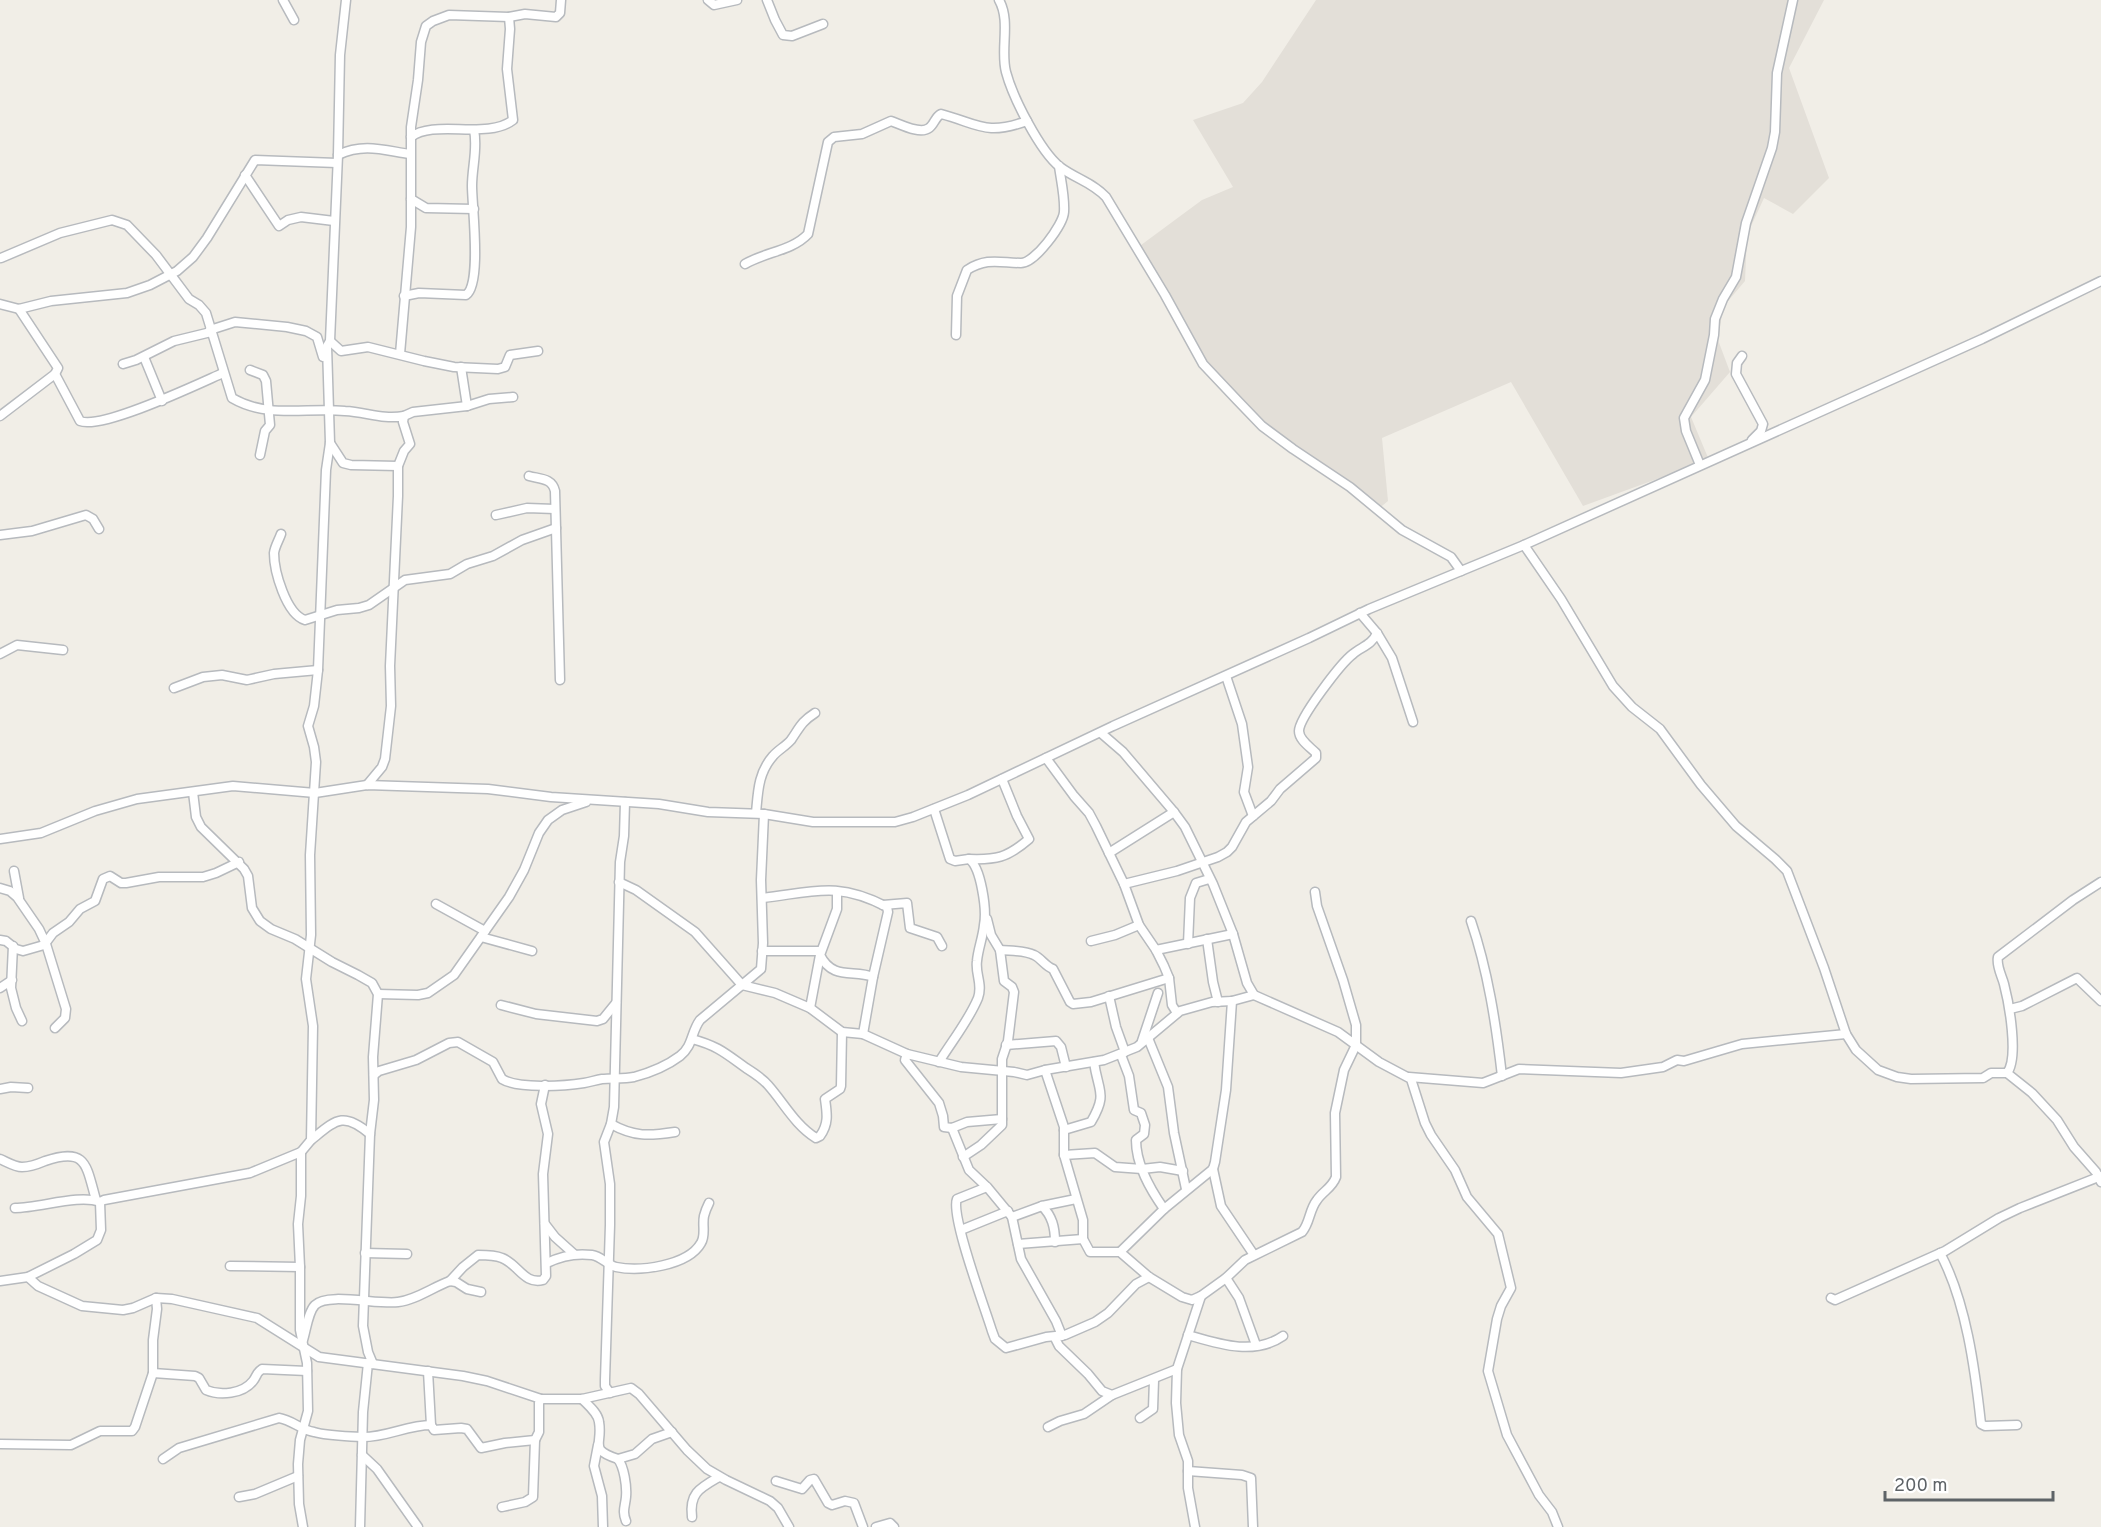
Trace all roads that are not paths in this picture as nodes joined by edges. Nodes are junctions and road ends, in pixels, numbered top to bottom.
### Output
1 (283, 0) edge
2 (345, 0) edge
3 (561, 0) edge
4 (708, 0) edge
5 (737, 0) edge
6 (768, 0) edge
7 (999, 0) edge
8 (1793, 0) edge
9 (508, 17) junction
10 (294, 20) dead end
11 (823, 24) dead end
12 (1027, 121) junction
13 (474, 130) junction
14 (411, 137) junction
15 (409, 154) junction
16 (337, 159) junction
17 (1059, 166) junction
18 (245, 175) junction
19 (411, 199) junction
20 (474, 209) junction
21 (334, 221) junction
22 (1, 258) edge
23 (745, 264) dead end
24 (170, 275) junction
25 (2101, 280) edge
26 (404, 296) junction
27 (0, 304) edge
28 (19, 309) junction
29 (211, 331) junction
30 (956, 335) dead end
31 (330, 340) junction
32 (538, 351) dead end
33 (400, 354) junction
34 (1742, 356) dead end
35 (144, 357) junction
36 (123, 364) dead end
37 (461, 367) junction
38 (250, 370) dead end
39 (223, 373) junction
40 (55, 374) junction
41 (513, 397) dead end
42 (162, 400) junction
43 (467, 406) junction
44 (268, 410) junction
45 (327, 411) junction
46 (0, 416) edge
47 (404, 416) junction
48 (330, 443) junction
49 (1747, 444) junction
50 (260, 455) dead end
51 (1700, 465) junction
52 (398, 466) junction
53 (529, 476) dead end
54 (555, 510) junction
55 (496, 515) dead end
56 (556, 528) junction
57 (99, 529) dead end
58 (280, 534) dead end
59 (0, 535) edge
60 (1524, 545) junction
61 (1461, 571) junction
62 (394, 589) junction
63 (1360, 613) junction
64 (321, 616) junction
65 (1377, 633) junction
66 (63, 650) dead end
67 (0, 654) edge
68 (318, 670) junction
69 (1226, 675) junction
70 (560, 681) dead end
71 (174, 688) dead end
72 (816, 713) dead end
73 (1413, 722) dead end
74 (1101, 733) junction
75 (1046, 758) junction
76 (1002, 780) junction
77 (367, 785) junction
78 (193, 792) junction
79 (315, 792) junction
80 (592, 800) junction
81 (625, 802) junction
82 (934, 808) junction
83 (1174, 812) junction
84 (760, 814) junction
85 (1253, 816) junction
86 (0, 839) edge
87 (1109, 853) junction
88 (969, 859) junction
89 (239, 862) junction
90 (1202, 862) junction
91 (14, 871) dead end
92 (1209, 879) junction
93 (619, 882) junction
94 (2101, 882) edge
95 (1124, 884) junction
96 (0, 888) edge
97 (837, 892) junction
98 (1315, 892) dead end
99 (762, 898) junction
100 (20, 901) junction
101 (436, 904) dead end
102 (883, 906) junction
103 (985, 915) junction
104 (1471, 921) dead end
105 (1139, 925) junction
106 (1233, 933) junction
107 (483, 934) junction
108 (1207, 939) junction
109 (0, 940) edge
110 (1091, 941) dead end
111 (46, 944) junction
112 (1188, 944) junction
113 (13, 946) junction
114 (942, 946) dead end
115 (309, 948) junction
116 (1000, 950) junction
117 (1156, 950) junction
118 (532, 951) dead end
119 (762, 951) junction
120 (820, 953) junction
121 (873, 976) junction
122 (1169, 978) junction
123 (12, 980) junction
124 (742, 984) junction
125 (0, 988) edge
126 (1158, 993) dead end
127 (378, 994) junction
128 (1254, 995) junction
129 (1109, 996) junction
130 (1232, 1001) junction
131 (2101, 1001) edge
132 (1218, 1002) junction
133 (616, 1003) junction
134 (501, 1005) dead end
135 (810, 1008) junction
136 (2010, 1009) junction
137 (1177, 1013) junction
138 (22, 1021) dead end
139 (55, 1028) dead end
140 (842, 1032) junction
141 (863, 1034) junction
142 (1846, 1034) junction
143 (692, 1040) junction
144 (1145, 1041) junction
145 (1006, 1045) junction
146 (1356, 1045) junction
147 (1123, 1053) junction
148 (907, 1054) junction
149 (939, 1062) junction
150 (1094, 1062) junction
151 (1066, 1067) junction
152 (1045, 1070) junction
153 (1002, 1071) junction
154 (2007, 1073) junction
155 (374, 1076) junction
156 (1502, 1076) junction
157 (1409, 1077) junction
158 (614, 1079) junction
159 (546, 1085) junction
160 (28, 1088) dead end
161 (0, 1089) edge
162 (1002, 1119) junction
163 (611, 1124) junction
164 (952, 1128) junction
165 (1064, 1130) junction
166 (675, 1132) dead end
167 (370, 1134) junction
168 (311, 1140) junction
169 (301, 1152) junction
170 (1064, 1155) junction
171 (963, 1156) junction
172 (0, 1159) edge
173 (1142, 1169) junction
174 (1213, 1169) junction
175 (1183, 1171) junction
176 (2100, 1178) edge
177 (987, 1187) junction
178 (1186, 1189) junction
179 (1076, 1199) junction
180 (98, 1201) junction
181 (709, 1203) dead end
182 (1042, 1206) junction
183 (15, 1208) dead end
184 (1164, 1209) junction
185 (1010, 1214) junction
186 (545, 1224) junction
187 (961, 1230) junction
188 (1083, 1239) junction
189 (1054, 1242) junction
190 (1018, 1244) junction
191 (609, 1252) junction
192 (1120, 1252) junction
193 (365, 1253) junction
194 (1940, 1253) junction
195 (407, 1254) dead end
196 (574, 1254) junction
197 (1254, 1255) junction
198 (599, 1256) junction
199 (547, 1263) junction
200 (609, 1264) junction
201 (230, 1266) dead end
202 (300, 1267) junction
203 (28, 1277) junction
204 (1149, 1277) junction
205 (1226, 1278) junction
206 (0, 1281) edge
207 (450, 1281) junction
208 (481, 1292) dead end
209 (1201, 1296) junction
210 (156, 1298) junction
211 (1832, 1298) dead end
212 (364, 1302) junction
213 (1188, 1335) junction
214 (1283, 1336) dead end
215 (1058, 1337) junction
216 (1256, 1345) junction
217 (303, 1346) junction
218 (371, 1364) junction
219 (1177, 1369) junction
220 (307, 1371) junction
221 (428, 1371) junction
222 (153, 1372) junction
223 (1154, 1380) junction
224 (608, 1389) junction
225 (1112, 1395) junction
226 (542, 1399) junction
227 (582, 1399) junction
228 (1140, 1418) dead end
229 (431, 1425) junction
230 (2017, 1425) dead end
231 (1048, 1428) dead end
232 (304, 1429) junction
233 (672, 1432) junction
234 (362, 1437) junction
235 (535, 1440) junction
236 (0, 1444) edge
237 (598, 1444) junction
238 (362, 1455) junction
239 (163, 1459) dead end
240 (618, 1459) junction
241 (1188, 1471) junction
242 (298, 1476) junction
243 (719, 1477) junction
244 (776, 1481) dead end
245 (239, 1497) dead end
246 (502, 1507) dead end
247 (692, 1517) dead end
248 (626, 1521) dead end
249 (303, 1527) edge
250 (360, 1527) edge
251 (418, 1527) edge
252 (603, 1527) edge
253 (789, 1527) edge
254 (863, 1527) edge
255 (876, 1527) edge
256 (894, 1527) edge
257 (1195, 1527) edge
258 (1253, 1527) edge
259 (1557, 1527) edge

1 - 10 street
2 - 16 street
3 - 9 street
4 - 5 street
6 - 11 street
7 - 12 street
8 - 51 street
9 - 13 street
9 - 14 street
12 - 17 street
12 - 23 street
13 - 14 street
13 - 20 street
14 - 15 street
15 - 16 street
15 - 19 street
16 - 18 street
16 - 21 street
17 - 30 street
17 - 61 street
18 - 21 street
18 - 24 street
19 - 20 street
19 - 26 street
20 - 26 street
21 - 31 street
22 - 24 street
24 - 28 street
24 - 29 street
25 - 49 street
26 - 33 street
27 - 28 street
28 - 40 street
29 - 35 street
29 - 39 street
29 - 45 street
31 - 33 street
31 - 45 street
32 - 37 street
33 - 37 street
34 - 49 street
35 - 36 street
35 - 42 street
37 - 43 street
38 - 44 street
39 - 42 street
39 - 44 street
40 - 42 street
40 - 46 street
41 - 43 street
43 - 47 street
44 - 45 street
44 - 50 street
45 - 47 street
45 - 48 street
47 - 52 street
48 - 52 street
48 - 64 street
49 - 51 street
51 - 60 street
52 - 62 street
53 - 54 street
54 - 55 street
54 - 56 street
56 - 62 street
56 - 70 street
57 - 59 street
58 - 64 street
60 - 61 street
60 - 142 street
61 - 63 street
62 - 64 street
62 - 77 street
63 - 65 street
63 - 69 street
64 - 68 street
65 - 73 street
65 - 85 street
66 - 67 street
68 - 71 street
68 - 79 street
69 - 74 street
69 - 85 street
72 - 84 street
74 - 75 street
74 - 83 street
75 - 76 street
75 - 87 street
76 - 82 street
76 - 88 street
77 - 79 street
77 - 80 street
78 - 79 street
78 - 86 street
78 - 89 street
79 - 115 street
80 - 81 street
80 - 107 street
81 - 84 street
81 - 93 street
82 - 84 street
82 - 88 street
83 - 87 street
83 - 90 street
84 - 99 street
85 - 90 street
87 - 95 street
88 - 103 street
89 - 111 street
89 - 115 street
90 - 92 street
90 - 95 street
91 - 100 street
92 - 106 street
92 - 112 street
93 - 124 street
93 - 133 street
94 - 136 street
95 - 105 street
96 - 100 street
97 - 99 street
97 - 102 street
97 - 120 street
98 - 146 street
99 - 119 street
100 - 111 street
101 - 107 street
102 - 114 street
102 - 121 street
103 - 116 street
103 - 149 street
104 - 156 street
105 - 110 street
105 - 117 street
106 - 108 street
106 - 128 street
107 - 118 street
107 - 127 street
108 - 112 street
108 - 132 street
109 - 113 street
111 - 113 street
111 - 139 street
112 - 117 street
113 - 123 street
115 - 127 street
115 - 168 street
116 - 129 street
116 - 145 street
117 - 122 street
119 - 120 street
119 - 124 street
120 - 121 street
120 - 135 street
121 - 141 street
122 - 129 street
122 - 137 street
123 - 125 street
123 - 138 street
124 - 135 street
124 - 143 street
126 - 144 street
127 - 155 street
128 - 130 street
128 - 146 street
129 - 147 street
130 - 132 street
130 - 174 street
131 - 136 street
132 - 137 street
133 - 134 street
133 - 158 street
135 - 140 street
136 - 154 street
137 - 144 street
140 - 141 street
140 - 143 street
141 - 148 street
142 - 154 street
142 - 156 street
143 - 158 street
144 - 147 street
144 - 175 street
145 - 151 street
145 - 153 street
146 - 157 street
146 - 197 street
147 - 150 street
147 - 173 street
148 - 149 street
148 - 164 street
149 - 153 street
150 - 151 street
150 - 165 street
151 - 152 street
152 - 153 street
152 - 165 street
153 - 162 street
154 - 176 street
155 - 159 street
155 - 167 street
156 - 157 street
157 - 259 street
158 - 159 street
158 - 163 street
159 - 186 street
160 - 161 street
162 - 164 street
162 - 171 street
163 - 166 street
163 - 191 street
164 - 171 street
165 - 170 street
167 - 168 street
167 - 193 street
168 - 169 street
169 - 180 street
169 - 202 street
170 - 173 street
170 - 179 street
171 - 177 street
172 - 180 street
173 - 175 street
173 - 184 street
174 - 178 street
174 - 197 street
175 - 178 street
176 - 194 street
177 - 185 street
177 - 187 street
178 - 184 street
179 - 182 street
179 - 188 street
180 - 183 street
180 - 203 street
181 - 200 street
182 - 185 street
182 - 189 street
184 - 192 street
185 - 187 street
185 - 190 street
186 - 196 street
186 - 199 street
187 - 215 street
188 - 189 street
188 - 192 street
189 - 190 street
190 - 215 street
191 - 198 street
191 - 200 street
192 - 204 street
193 - 195 street
193 - 212 street
194 - 211 street
194 - 230 street
196 - 198 street
196 - 199 street
197 - 205 street
198 - 200 street
199 - 207 street
200 - 224 street
201 - 202 street
202 - 217 street
203 - 206 street
203 - 210 street
204 - 209 street
204 - 215 street
205 - 209 street
205 - 216 street
207 - 208 street
207 - 212 street
209 - 213 street
210 - 217 street
210 - 222 street
212 - 217 street
212 - 218 street
213 - 216 street
213 - 219 street
214 - 216 street
215 - 225 street
217 - 218 street
217 - 220 street
218 - 221 street
218 - 234 street
219 - 223 street
219 - 241 street
220 - 222 street
220 - 232 street
221 - 226 street
221 - 229 street
222 - 236 street
223 - 225 street
223 - 228 street
224 - 227 street
224 - 233 street
225 - 231 street
226 - 227 street
226 - 235 street
227 - 237 street
229 - 234 street
229 - 235 street
232 - 234 street
232 - 239 street
232 - 242 street
233 - 240 street
233 - 243 street
234 - 238 street
235 - 246 street
237 - 240 street
237 - 252 street
238 - 250 street
238 - 251 street
240 - 248 street
241 - 257 street
241 - 258 street
242 - 245 street
242 - 249 street
243 - 247 street
243 - 253 street
244 - 254 street
255 - 256 street

